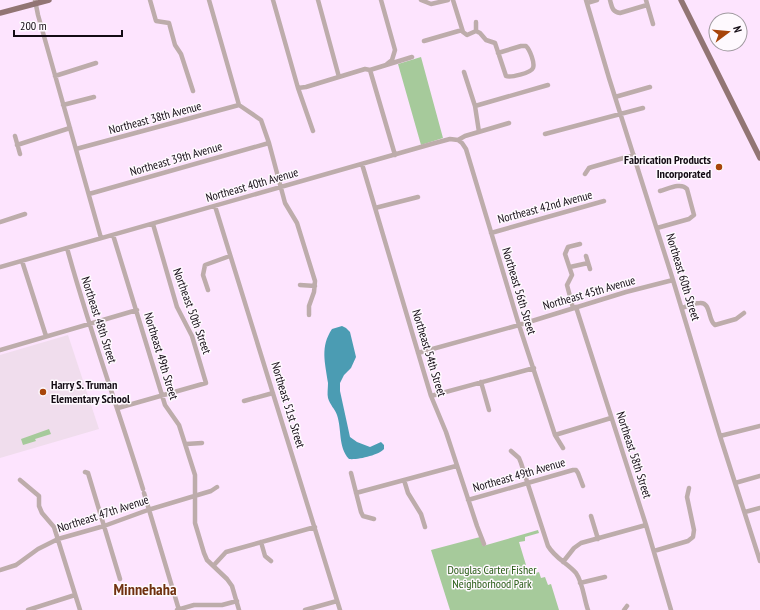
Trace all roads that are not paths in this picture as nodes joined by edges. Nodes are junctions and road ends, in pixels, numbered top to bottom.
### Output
1 (49, 0) edge
2 (150, 0) edge
3 (209, 0) edge
4 (273, 0) edge
5 (318, 0) edge
6 (381, 0) edge
7 (421, 0) edge
8 (448, 0) edge
9 (453, 0) edge
10 (597, 0) edge
11 (610, 0) edge
12 (681, 0) edge
13 (587, 1) edge
14 (36, 2) edge
15 (647, 2) edge
16 (0, 14) edge
17 (476, 22) dead end
18 (653, 24) dead end
19 (462, 30) junction
20 (476, 31) junction
21 (424, 41) dead end
22 (498, 52) junction
23 (412, 57) dead end
24 (96, 63) dead end
25 (386, 66) junction
26 (370, 70) junction
27 (464, 72) dead end
28 (55, 76) junction
29 (339, 77) junction
30 (548, 85) dead end
31 (650, 87) dead end
32 (298, 88) junction
33 (193, 91) dead end
34 (94, 97) dead end
35 (615, 97) junction
36 (63, 105) junction
37 (239, 105) junction
38 (475, 106) junction
39 (643, 108) dead end
40 (621, 113) junction
41 (509, 123) dead end
42 (70, 128) junction
43 (313, 131) dead end
44 (479, 132) junction
45 (545, 134) dead end
46 (15, 136) dead end
47 (458, 140) junction
48 (269, 143) junction
49 (17, 145) junction
50 (76, 149) junction
51 (20, 154) dead end
52 (395, 155) junction
53 (634, 155) junction
54 (760, 158) edge
55 (362, 164) junction
56 (585, 174) dead end
57 (282, 187) junction
58 (660, 191) dead end
59 (88, 194) junction
60 (418, 197) dead end
61 (604, 201) dead end
62 (215, 206) junction
63 (375, 208) junction
64 (25, 214) dead end
65 (0, 222) edge
66 (153, 224) junction
67 (657, 228) junction
68 (491, 233) junction
69 (113, 235) junction
70 (101, 238) junction
71 (580, 244) dead end
72 (67, 248) junction
73 (230, 256) junction
74 (586, 256) dead end
75 (22, 261) junction
76 (588, 262) junction
77 (570, 267) junction
78 (0, 268) edge
79 (590, 269) dead end
80 (673, 280) junction
81 (300, 285) dead end
82 (315, 286) junction
83 (208, 290) dead end
84 (575, 308) junction
85 (682, 308) junction
86 (137, 310) junction
87 (744, 313) dead end
88 (309, 315) dead end
89 (89, 324) junction
90 (519, 325) junction
91 (46, 336) junction
92 (0, 350) edge
93 (418, 353) junction
94 (534, 368) junction
95 (481, 382) junction
96 (273, 393) junction
97 (163, 396) junction
98 (431, 396) junction
99 (244, 401) dead end
100 (118, 408) junction
101 (489, 410) dead end
102 (611, 418) junction
103 (760, 426) edge
104 (555, 435) junction
105 (720, 436) junction
106 (202, 443) dead end
107 (186, 444) junction
108 (563, 448) dead end
109 (510, 451) dead end
110 (456, 466) junction
111 (86, 472) dead end
112 (351, 473) dead end
113 (760, 476) edge
114 (20, 480) dead end
115 (404, 480) junction
116 (528, 483) junction
117 (735, 483) junction
118 (582, 486) dead end
119 (217, 487) dead end
120 (689, 488) dead end
121 (356, 493) junction
122 (195, 496) junction
123 (468, 500) junction
124 (760, 508) edge
125 (148, 510) junction
126 (745, 512) junction
127 (591, 516) dead end
128 (374, 519) dead end
129 (646, 525) junction
130 (104, 526) junction
131 (315, 527) junction
132 (425, 527) dead end
133 (58, 539) junction
134 (598, 539) junction
135 (261, 542) junction
136 (484, 544) dead end
137 (654, 551) junction
138 (271, 561) dead end
139 (760, 561) edge
140 (563, 562) junction
141 (214, 565) junction
142 (0, 570) edge
143 (605, 577) dead end
144 (120, 579) dead end
145 (580, 583) junction
146 (75, 595) junction
147 (236, 601) junction
148 (337, 601) junction
149 (627, 606) dead end
150 (28, 610) edge
151 (80, 610) edge
152 (178, 610) edge
153 (239, 610) edge
154 (305, 610) edge
155 (340, 610) edge
156 (588, 610) edge
157 (624, 610) edge
158 (671, 610) edge

1 - 14 main road
2 - 33 street
3 - 37 street
4 - 32 street
5 - 29 street
6 - 25 street
7 - 8 street
9 - 19 street
10 - 13 street
11 - 15 street
12 - 54 main road
13 - 35 street, Northeast 60th Street
14 - 16 main road
14 - 28 street
15 - 18 street
17 - 20 street
19 - 20 street
19 - 21 street
20 - 22 street
22 - 22 street
23 - 25 street
24 - 28 street
25 - 26 street
26 - 29 street
26 - 52 street
27 - 38 street
28 - 36 street
29 - 32 street
30 - 38 street
31 - 35 street
32 - 43 street
34 - 36 street
35 - 40 street, Northeast 60th Street
36 - 42 street
37 - 48 street
37 - 50 street, Northeast 38th Avenue
38 - 44 street
39 - 40 street
40 - 45 street
40 - 53 street, Northeast 60th Street
41 - 44 street, Northeast 40th Avenue
42 - 49 street
42 - 50 street
44 - 47 street, Northeast 40th Avenue
46 - 49 street
47 - 52 street, Northeast 40th Avenue
47 - 68 street, Northeast 56th Street
48 - 57 street
48 - 59 street, Northeast 39th Avenue
49 - 51 street
50 - 59 street
52 - 55 street, Northeast 40th Avenue
53 - 56 street
53 - 67 street, Northeast 60th Street
55 - 57 street, Northeast 40th Avenue
55 - 63 street, Northeast 54th Street
57 - 62 street, Northeast 40th Avenue
57 - 82 street
58 - 67 street
59 - 70 street
60 - 63 street
61 - 68 street, Northeast 42nd Avenue
62 - 66 street, Northeast 40th Avenue
62 - 73 street, Northeast 51st Street
63 - 93 street, Northeast 54th Street
64 - 65 street
66 - 69 street, Northeast 40th Avenue
66 - 97 street, Northeast 50th Street
67 - 80 street, Northeast 60th Street
68 - 90 street, Northeast 56th Street
69 - 70 street, Northeast 40th Avenue
69 - 86 street, Northeast 49th Street
70 - 72 street, Northeast 40th Avenue
71 - 77 street
72 - 75 street, Northeast 40th Avenue
72 - 89 street, Northeast 48th Street
73 - 83 street
73 - 96 street, Northeast 51st Street
74 - 76 street
75 - 78 street, Northeast 40th Avenue
75 - 91 street
76 - 77 street
76 - 79 street
77 - 84 street, Northeast 58th Street
80 - 84 street, Northeast 45th Avenue
80 - 85 street, Northeast 60th Street
81 - 82 street
82 - 88 street
84 - 90 street, Northeast 45th Avenue
84 - 102 street, Northeast 58th Street
85 - 87 street
85 - 105 street, Northeast 60th Street
86 - 89 street
86 - 97 street, Northeast 49th Street
89 - 91 street
89 - 100 street, Northeast 48th Street
90 - 93 street, Northeast 45th Avenue
90 - 94 street, Northeast 56th Street
91 - 92 street
93 - 98 street, Northeast 54th Street
94 - 95 street
94 - 104 street, Northeast 56th Street
95 - 98 street
95 - 101 street
96 - 99 street
96 - 131 street, Northeast 51st Street
97 - 100 street
97 - 107 street, Northeast 49th Street
98 - 110 street, Northeast 54th Street
100 - 125 street, Northeast 48th Street
102 - 104 street
102 - 129 street, Northeast 58th Street
103 - 105 street
104 - 108 street, Northeast 56th Street
105 - 117 street, Northeast 60th Street
106 - 107 street
107 - 122 street, Northeast 49th Street
109 - 116 street
110 - 115 street
110 - 123 street, Northeast 54th Street
111 - 130 street
112 - 121 street
113 - 117 street
114 - 133 street
115 - 121 street
115 - 132 street
116 - 118 street, Northeast 49th Avenue
116 - 123 street, Northeast 49th Avenue
116 - 140 street
117 - 126 street, Northeast 60th Street
119 - 122 street, Northeast 47th Avenue
120 - 137 street
121 - 128 street
122 - 125 street, Northeast 47th Avenue
122 - 141 street, Northeast 49th Street
123 - 136 street, Northeast 54th Street
124 - 126 street
125 - 130 street, Northeast 47th Avenue
125 - 152 street, Northeast 48th Street
126 - 139 street, Northeast 60th Street
127 - 134 street
129 - 134 street
129 - 137 street, Northeast 58th Street
130 - 133 street, Northeast 47th Avenue
130 - 144 street
131 - 135 street
131 - 148 street, Northeast 51st Street
133 - 142 street, Northeast 47th Avenue
133 - 146 street
134 - 140 street
135 - 138 street
135 - 141 street
137 - 158 street, Northeast 58th Street
140 - 145 street
141 - 147 street, Northeast 49th Street
143 - 145 street
145 - 156 street
146 - 150 street
146 - 151 street
147 - 152 street
147 - 153 street, Northeast 49th Street
148 - 154 street
148 - 155 street, Northeast 51st Street
149 - 157 street

